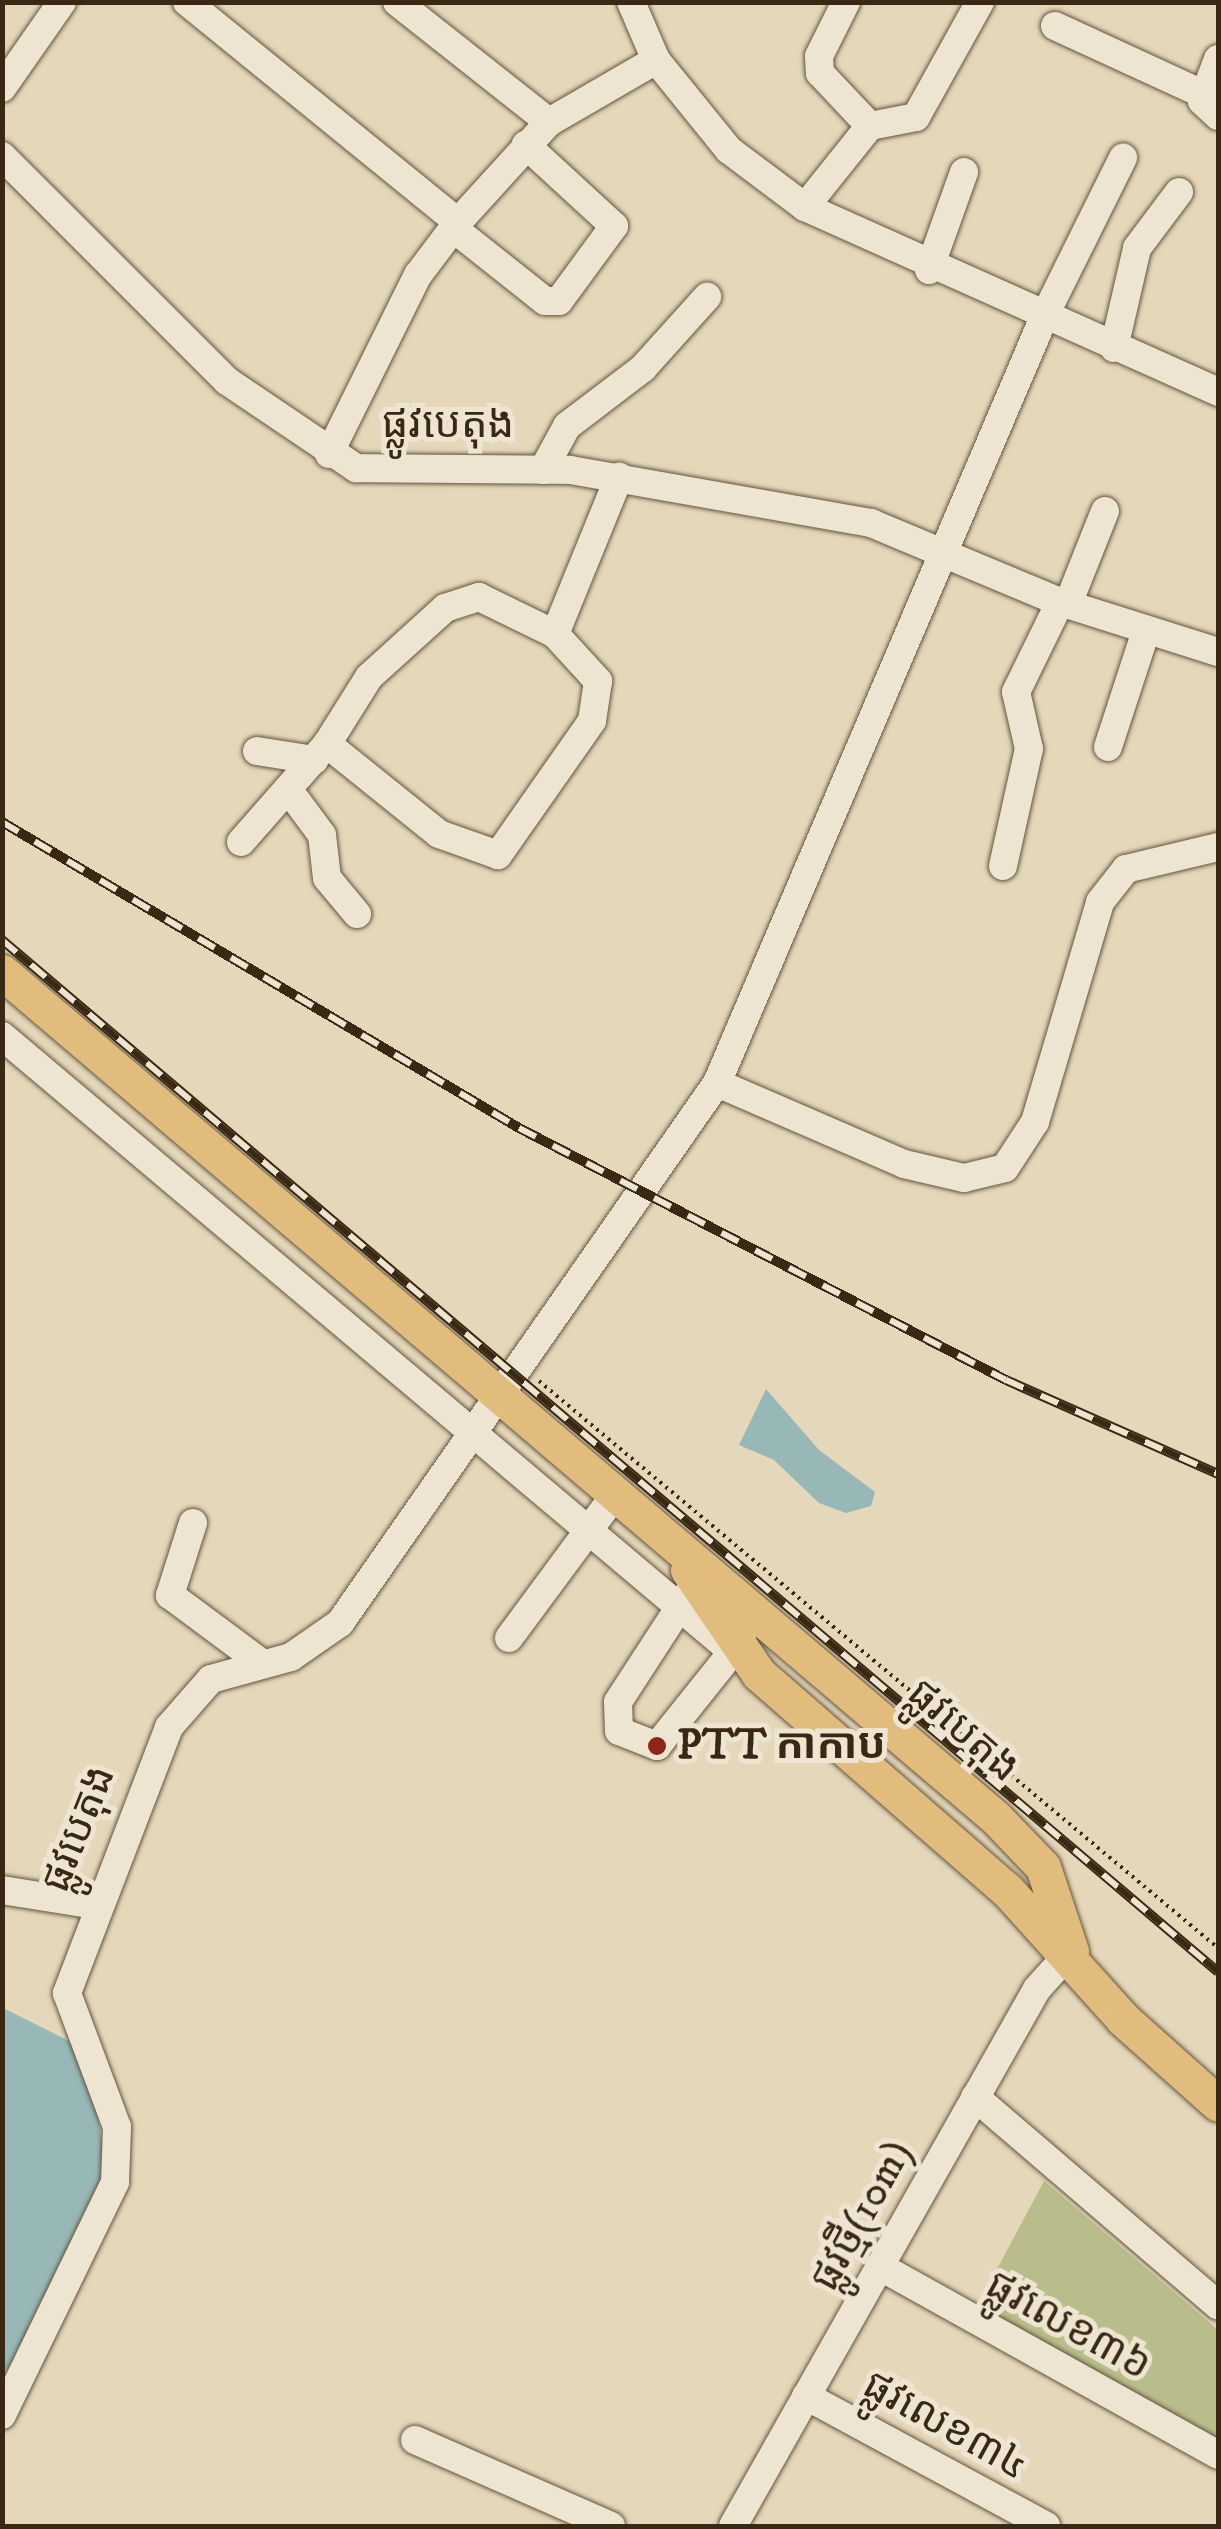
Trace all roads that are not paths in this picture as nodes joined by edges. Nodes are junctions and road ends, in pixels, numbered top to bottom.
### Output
1 (62, 2) edge
2 (188, 2) edge
3 (398, 2) edge
4 (631, 2) edge
5 (846, 2) edge
6 (980, 2) edge
7 (1054, 26) dead end
8 (656, 60) junction
9 (1218, 60) edge
10 (2, 88) edge
11 (1211, 105) edge
12 (550, 122) junction
13 (870, 126) junction
14 (526, 145) junction
15 (2, 156) edge
16 (1123, 158) dead end
17 (964, 172) dead end
18 (1179, 192) dead end
19 (805, 207) junction
20 (456, 225) junction
21 (930, 270) junction
22 (707, 298) dead end
23 (1044, 317) junction
24 (1114, 348) junction
25 (1218, 392) edge
26 (329, 454) junction
27 (543, 470) junction
28 (618, 477) junction
29 (1105, 512) dead end
30 (944, 552) junction
31 (1064, 603) junction
32 (1146, 631) junction
33 (555, 634) junction
34 (1218, 652) edge
35 (1108, 747) dead end
36 (258, 752) dead end
37 (320, 752) junction
38 (288, 790) junction
39 (242, 842) dead end
40 (1218, 847) edge
41 (1003, 866) dead end
42 (357, 914) dead end
43 (3, 976) edge
44 (2, 1036) edge
45 (717, 1083) junction
46 (501, 1396) junction
47 (476, 1434) junction
48 (617, 1492) junction
49 (193, 1523) dead end
50 (590, 1530) junction
51 (694, 1586) junction
52 (508, 1638) dead end
53 (748, 1646) junction
54 (263, 1664) junction
55 (2, 1890) edge
56 (96, 1905) junction
57 (1071, 1951) junction
58 (974, 2097) junction
59 (1218, 2104) edge
60 (879, 2266) junction
61 (1218, 2306) edge
62 (806, 2396) junction
63 (2, 2415) edge
64 (415, 2440) dead end
65 (1218, 2456) edge
66 (611, 2526) edge
67 (736, 2526) edge
68 (1046, 2526) edge

1 - 10 street
2 - 20 street
3 - 12 street
4 - 8 street
5 - 13 street
6 - 13 street
7 - 11 street
8 - 12 street
8 - 19 street
9 - 11 street
12 - 14 street
13 - 19 street
14 - 20 street
14 - 20 street
15 - 26 street, ផ្លូវបេតុង
16 - 23 street, ផ្លូវបេតុង
17 - 21 street
18 - 24 street
19 - 21 street
20 - 26 street
21 - 23 street
22 - 27 street
23 - 24 street
23 - 30 street, ផ្លូវបេតុង
24 - 25 street
26 - 27 street, ផ្លូវបេតុង
27 - 28 street, ផ្លូវបេតុង
28 - 30 street, ផ្លូវបេតុង
28 - 33 street
29 - 31 street
30 - 31 street, ផ្លូវបេតុង
30 - 45 street, ផ្លូវបេតុង
31 - 32 street, ផ្លូវបេតុង
31 - 41 street
32 - 34 street, ផ្លូវបេតុង
32 - 35 street
33 - 37 street
33 - 37 street
36 - 37 street
37 - 38 street
38 - 39 street
38 - 42 street
40 - 45 street
43 - 46 main road, ផ្លូវបេតុង
44 - 47 street
45 - 46 street, ផ្លូវបេតុង
46 - 47 street, ផ្លូវបេតុង
46 - 48 main road, ផ្លូវបេតុង
47 - 50 street
47 - 54 street, ផ្លូវបេតុង
48 - 50 street
48 - 51 main road, ផ្លូវបេតុង
49 - 54 street
50 - 51 street
50 - 52 street
51 - 53 main road, ផ្លូវបេតុង
51 - 53 street
53 - 57 main road, ផ្លូវបេតុង
53 - 57 main road, ផ្លូវបេតុង
54 - 56 street, ផ្លូវបេតុង
55 - 56 street
56 - 63 street, ផ្លូវបេតុង
57 - 58 street, ផ្លូវថ្មី(10m)
57 - 59 main road, ផ្លូវបេតុង
58 - 60 street, ផ្លូវថ្មី(10m)
58 - 61 street
60 - 62 street, ផ្លូវថ្មី(10m)
60 - 65 street, ផ្លូវលេខ៣៦
62 - 67 street, ផ្លូវថ្មី(10m)
62 - 68 street, ផ្លូវលេខ៣៤
64 - 66 street

